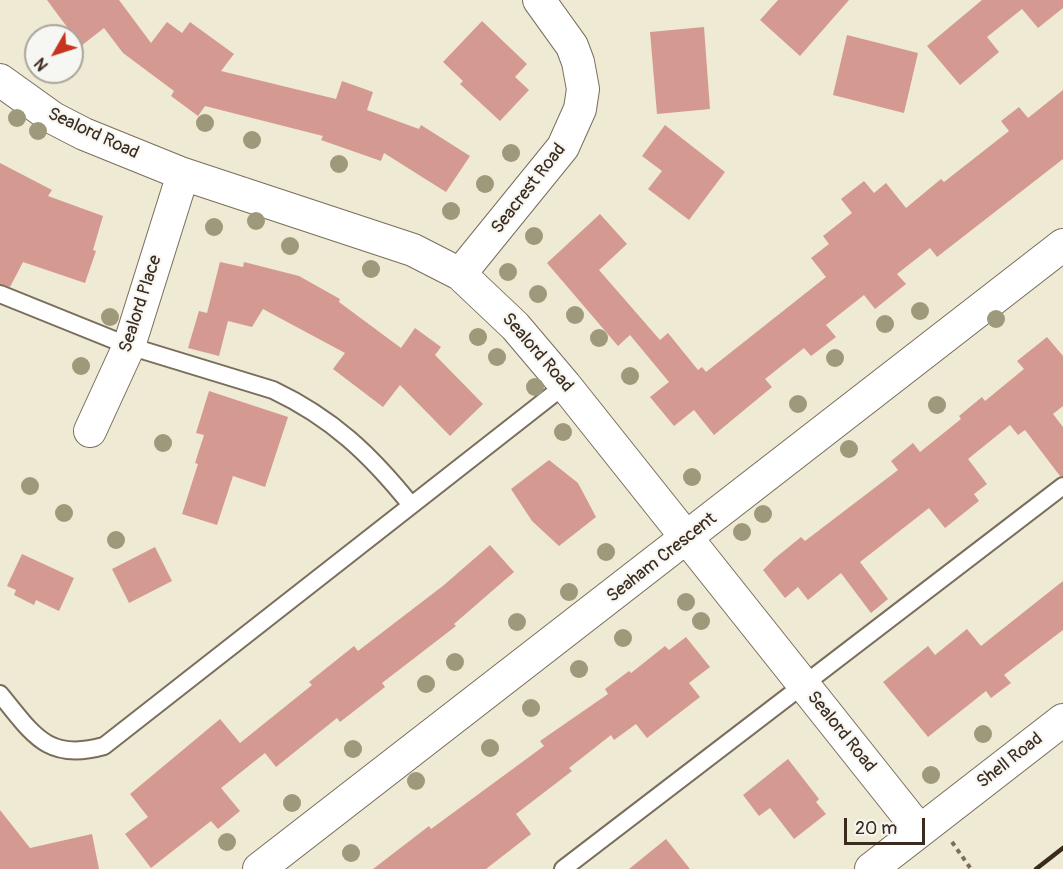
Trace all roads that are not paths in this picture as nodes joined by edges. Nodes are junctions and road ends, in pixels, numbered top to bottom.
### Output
1 (539, 0) edge
2 (0, 80) edge
3 (183, 174) junction
4 (1063, 245) edge
5 (460, 274) junction
6 (0, 294) edge
7 (129, 346) junction
8 (565, 385) junction
9 (90, 431) dead end
10 (1063, 486) edge
11 (411, 505) junction
12 (687, 538) junction
13 (805, 686) junction
14 (0, 693) edge
15 (1063, 720) edge
16 (920, 831) junction
17 (259, 869) edge
18 (563, 869) edge
19 (871, 869) edge

1 - 5 street, Seacrest Road
2 - 3 street, Sealord Road
3 - 5 street, Sealord Road
3 - 7 street, Sealord Place
4 - 12 street, Seaham Crescent
5 - 8 street, Sealord Road
6 - 7 lane
7 - 9 street, Sealord Place
7 - 11 lane
8 - 11 lane
8 - 12 street, Sealord Road
10 - 13 lane
11 - 14 lane
12 - 13 street, Sealord Road
12 - 17 street, Seaham Crescent
13 - 16 street, Sealord Road
13 - 18 lane
15 - 16 street, Shell Road
16 - 19 street, Shell Road

